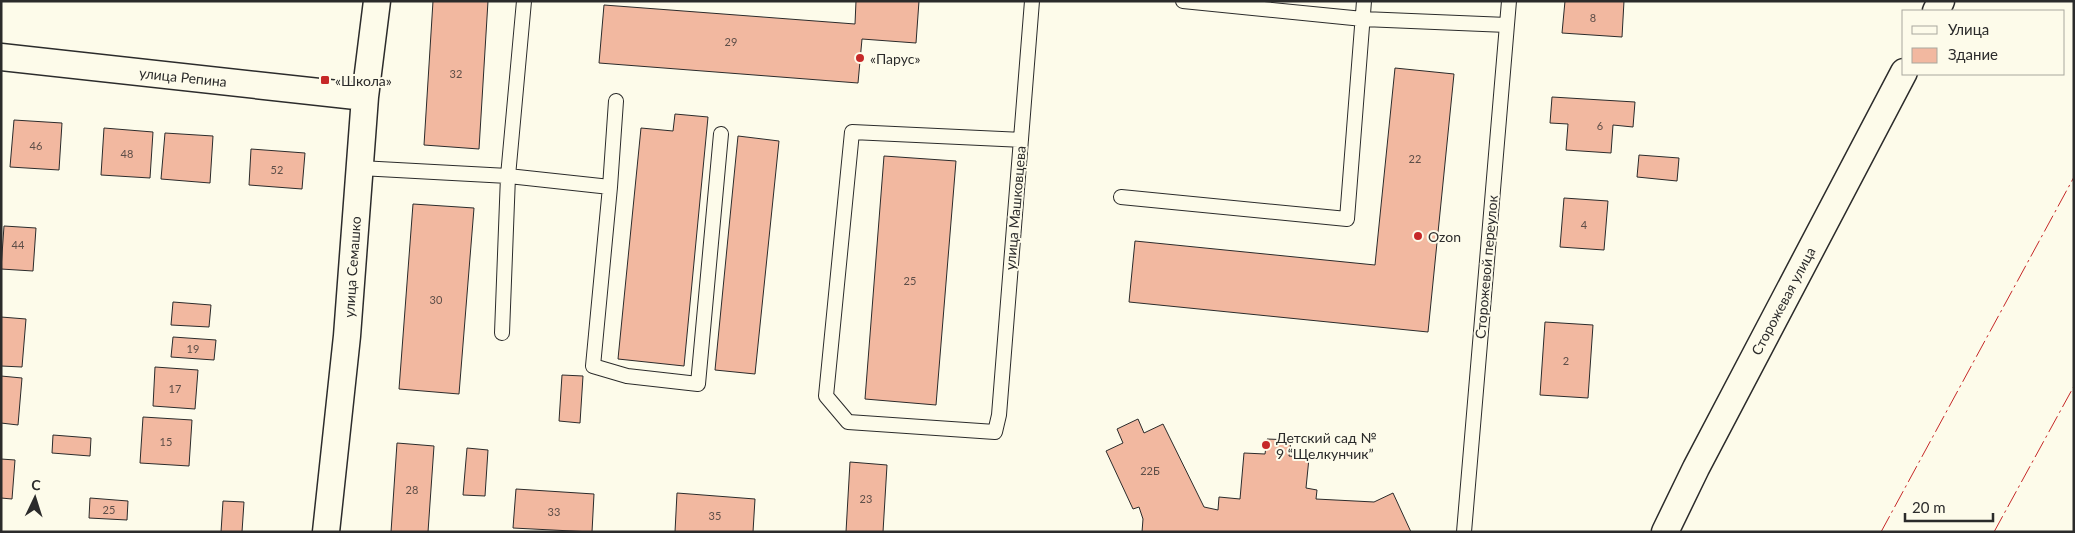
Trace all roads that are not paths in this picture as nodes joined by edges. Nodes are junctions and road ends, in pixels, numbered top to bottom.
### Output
1 (378, 1) edge
2 (524, 1) edge
3 (1032, 1) edge
4 (1183, 1) edge
5 (1364, 1) edge
6 (1509, 1) edge
7 (1363, 19) junction
8 (1507, 25) junction
9 (1, 57) edge
10 (1902, 75) edge
11 (366, 97) junction
12 (616, 100) dead end
13 (721, 134) dead end
14 (1021, 140) junction
15 (360, 168) junction
16 (508, 176) junction
17 (610, 187) junction
18 (1121, 196) dead end
19 (502, 333) dead end
20 (326, 532) edge
21 (1464, 532) edge
22 (1665, 532) edge

1 - 11 street, улица Семашко
2 - 16 lane
3 - 14 lane, улица Машковцева
4 - 7 lane
5 - 7 lane
6 - 8 lane, Сторожевой переулок
7 - 8 lane
7 - 18 lane
8 - 21 lane, Сторожевой переулок
9 - 11 street, улица Репина
10 - 22 street, Сторожевая улица
11 - 15 street, улица Семашко
12 - 17 lane
13 - 17 lane
14 - 14 lane, улица Машковцева
15 - 16 lane
15 - 20 street, улица Семашко
16 - 17 lane
16 - 19 lane

